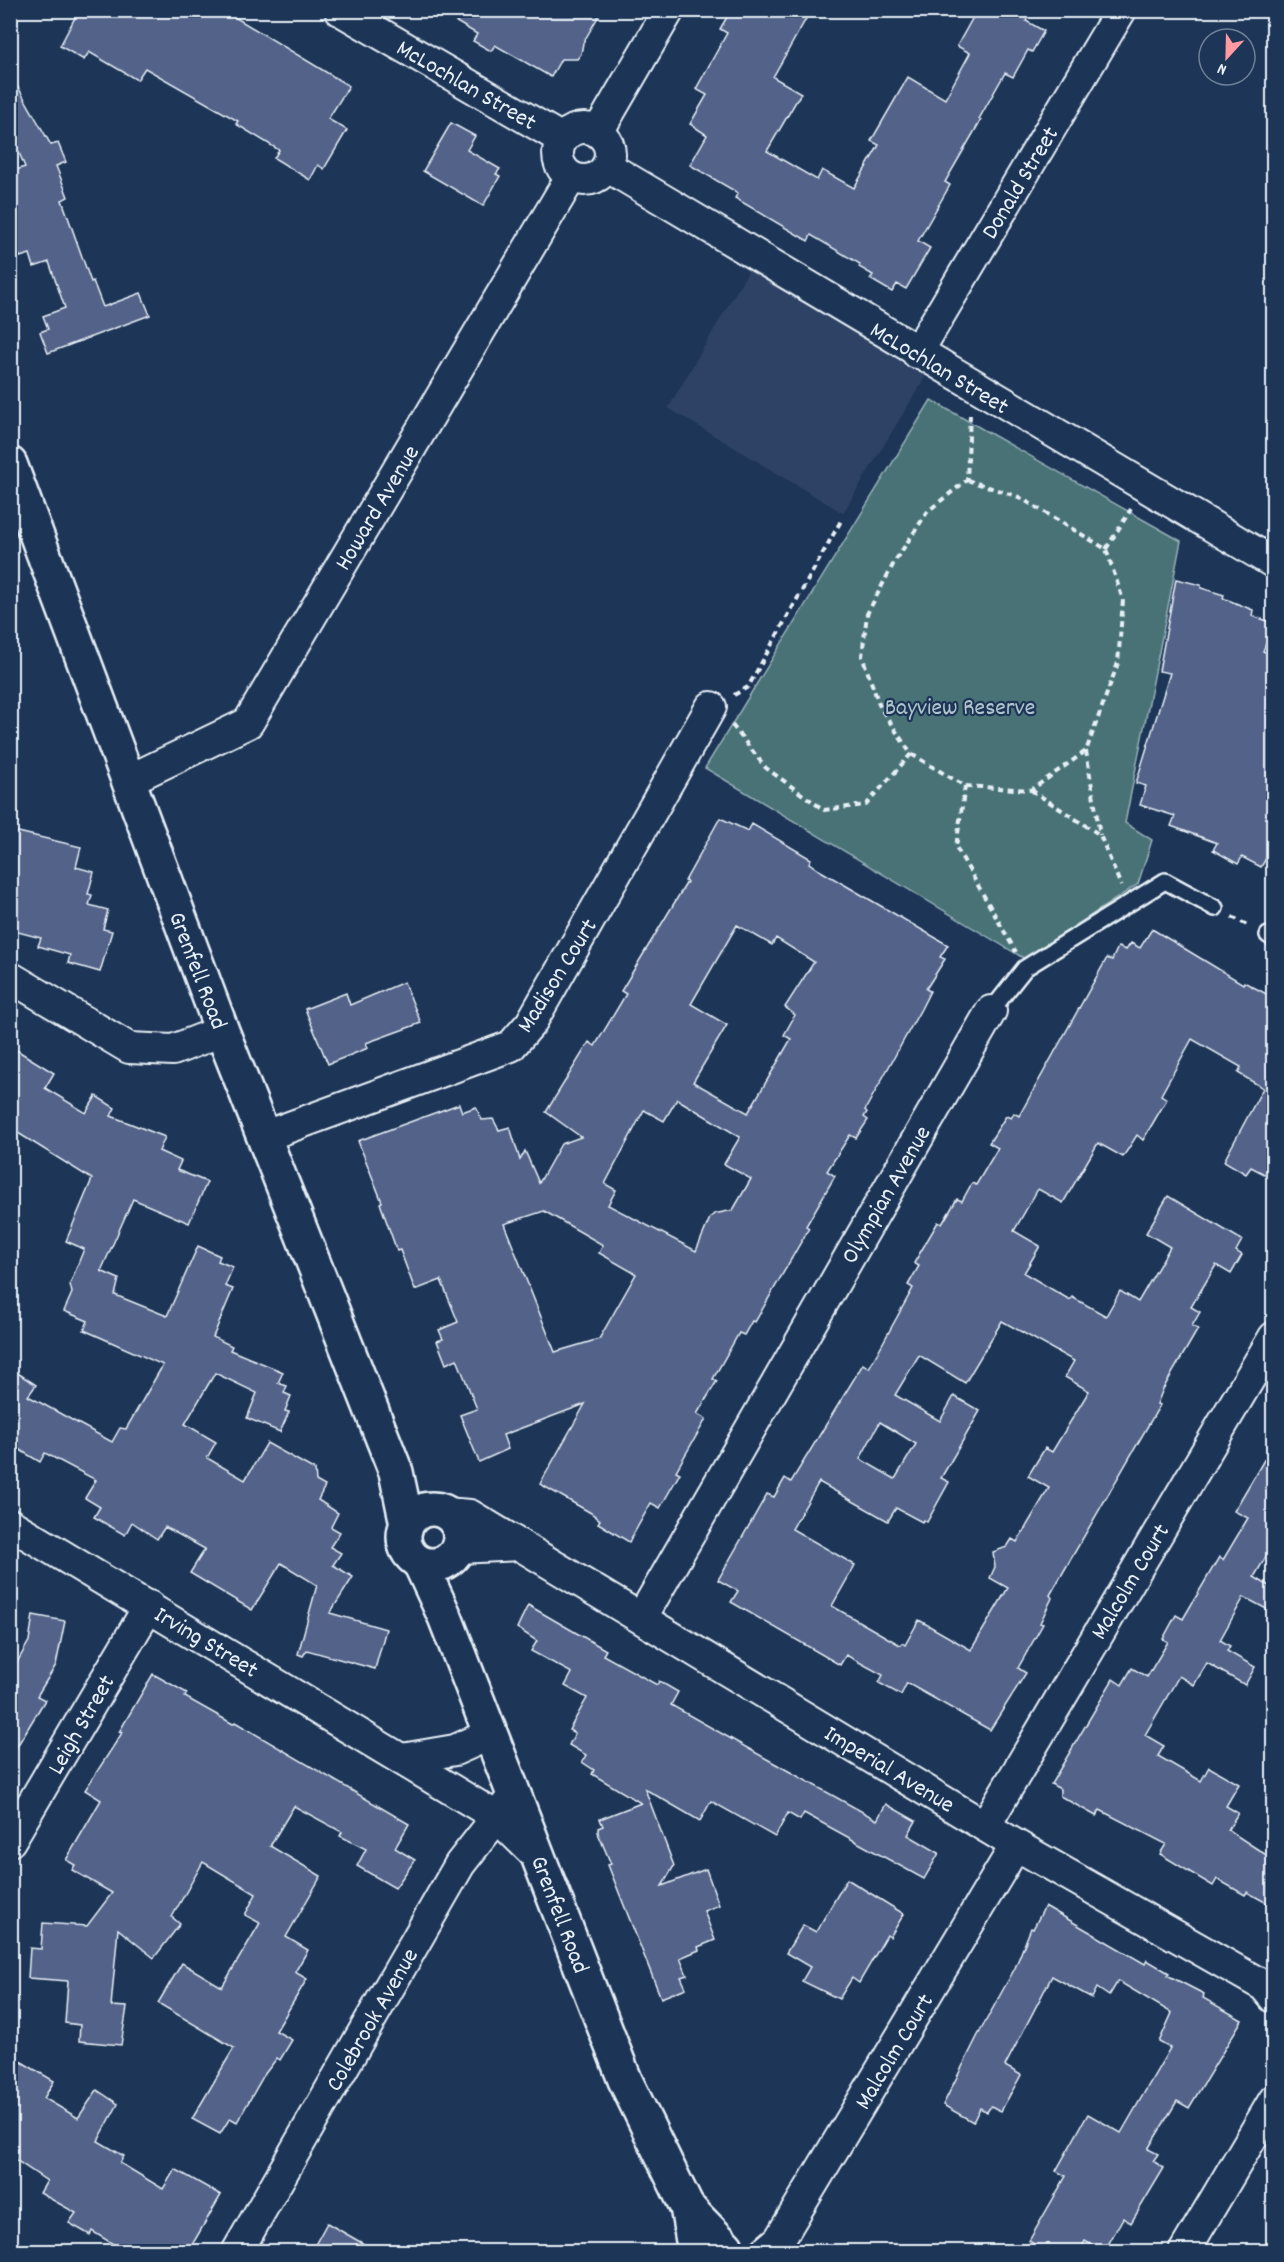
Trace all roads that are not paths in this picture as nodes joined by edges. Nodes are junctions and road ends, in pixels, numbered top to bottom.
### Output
1 (340, 10) edge
2 (669, 10) edge
3 (1121, 10) edge
4 (598, 132) junction
5 (562, 139) junction
6 (608, 167) junction
7 (571, 177) junction
8 (917, 354) junction
9 (10, 464) edge
10 (1272, 558) edge
11 (711, 707) road end
12 (129, 780) junction
13 (1215, 908) road end
14 (10, 977) edge
15 (991, 1011) joint
16 (222, 1030) junction
17 (265, 1136) junction
18 (1274, 1337) edge
19 (396, 1472) junction
20 (443, 1512) junction
21 (10, 1524) edge
22 (407, 1524) junction
23 (520, 1545) junction
24 (442, 1557) junction
25 (149, 1606) junction
26 (642, 1617) junction
27 (491, 1734) junction
28 (402, 1759) junction
29 (506, 1805) junction
30 (985, 1826) junction
31 (10, 1841) edge
32 (1016, 1845) junction
33 (1270, 1989) edge
34 (1274, 2100) edge
35 (717, 2250) edge
36 (237, 2252) edge
37 (765, 2252) edge
38 (1184, 2252) edge

1 - 5 street, McLochlan Street
2 - 4 street
3 - 8 street, Donald Street
4 - 5 street
4 - 6 street
5 - 7 street
6 - 7 street
6 - 8 street, McLochlan Street
7 - 12 street, Howard Avenue
8 - 10 street, McLochlan Street
9 - 12 street, Grenfell Road
11 - 17 street, Madison Court
12 - 16 street, Grenfell Road
13 - 15 lane, Olympian Avenue
14 - 16 street
15 - 26 street, Olympian Avenue
16 - 17 street, Grenfell Road
17 - 19 street, Grenfell Road
18 - 30 street, Malcolm Court
19 - 20 street, Grenfell Road
19 - 22 street, Grenfell Road
20 - 22 street
20 - 23 street, Imperial Avenue
20 - 24 street, Grenfell Road
21 - 25 street, Irving Street
22 - 24 street, Grenfell Road
23 - 24 street
23 - 26 street, Imperial Avenue
24 - 27 street, Grenfell Road
25 - 28 street, Irving Street
25 - 31 street, Leigh Street
26 - 30 street, Imperial Avenue
27 - 28 street
27 - 29 street, Grenfell Road
28 - 29 street, Irving Street
29 - 35 street, Grenfell Road
29 - 36 street, Colebrook Avenue
30 - 32 street, Imperial Avenue
32 - 33 street, Imperial Avenue
32 - 37 street, Malcolm Court
34 - 38 street

